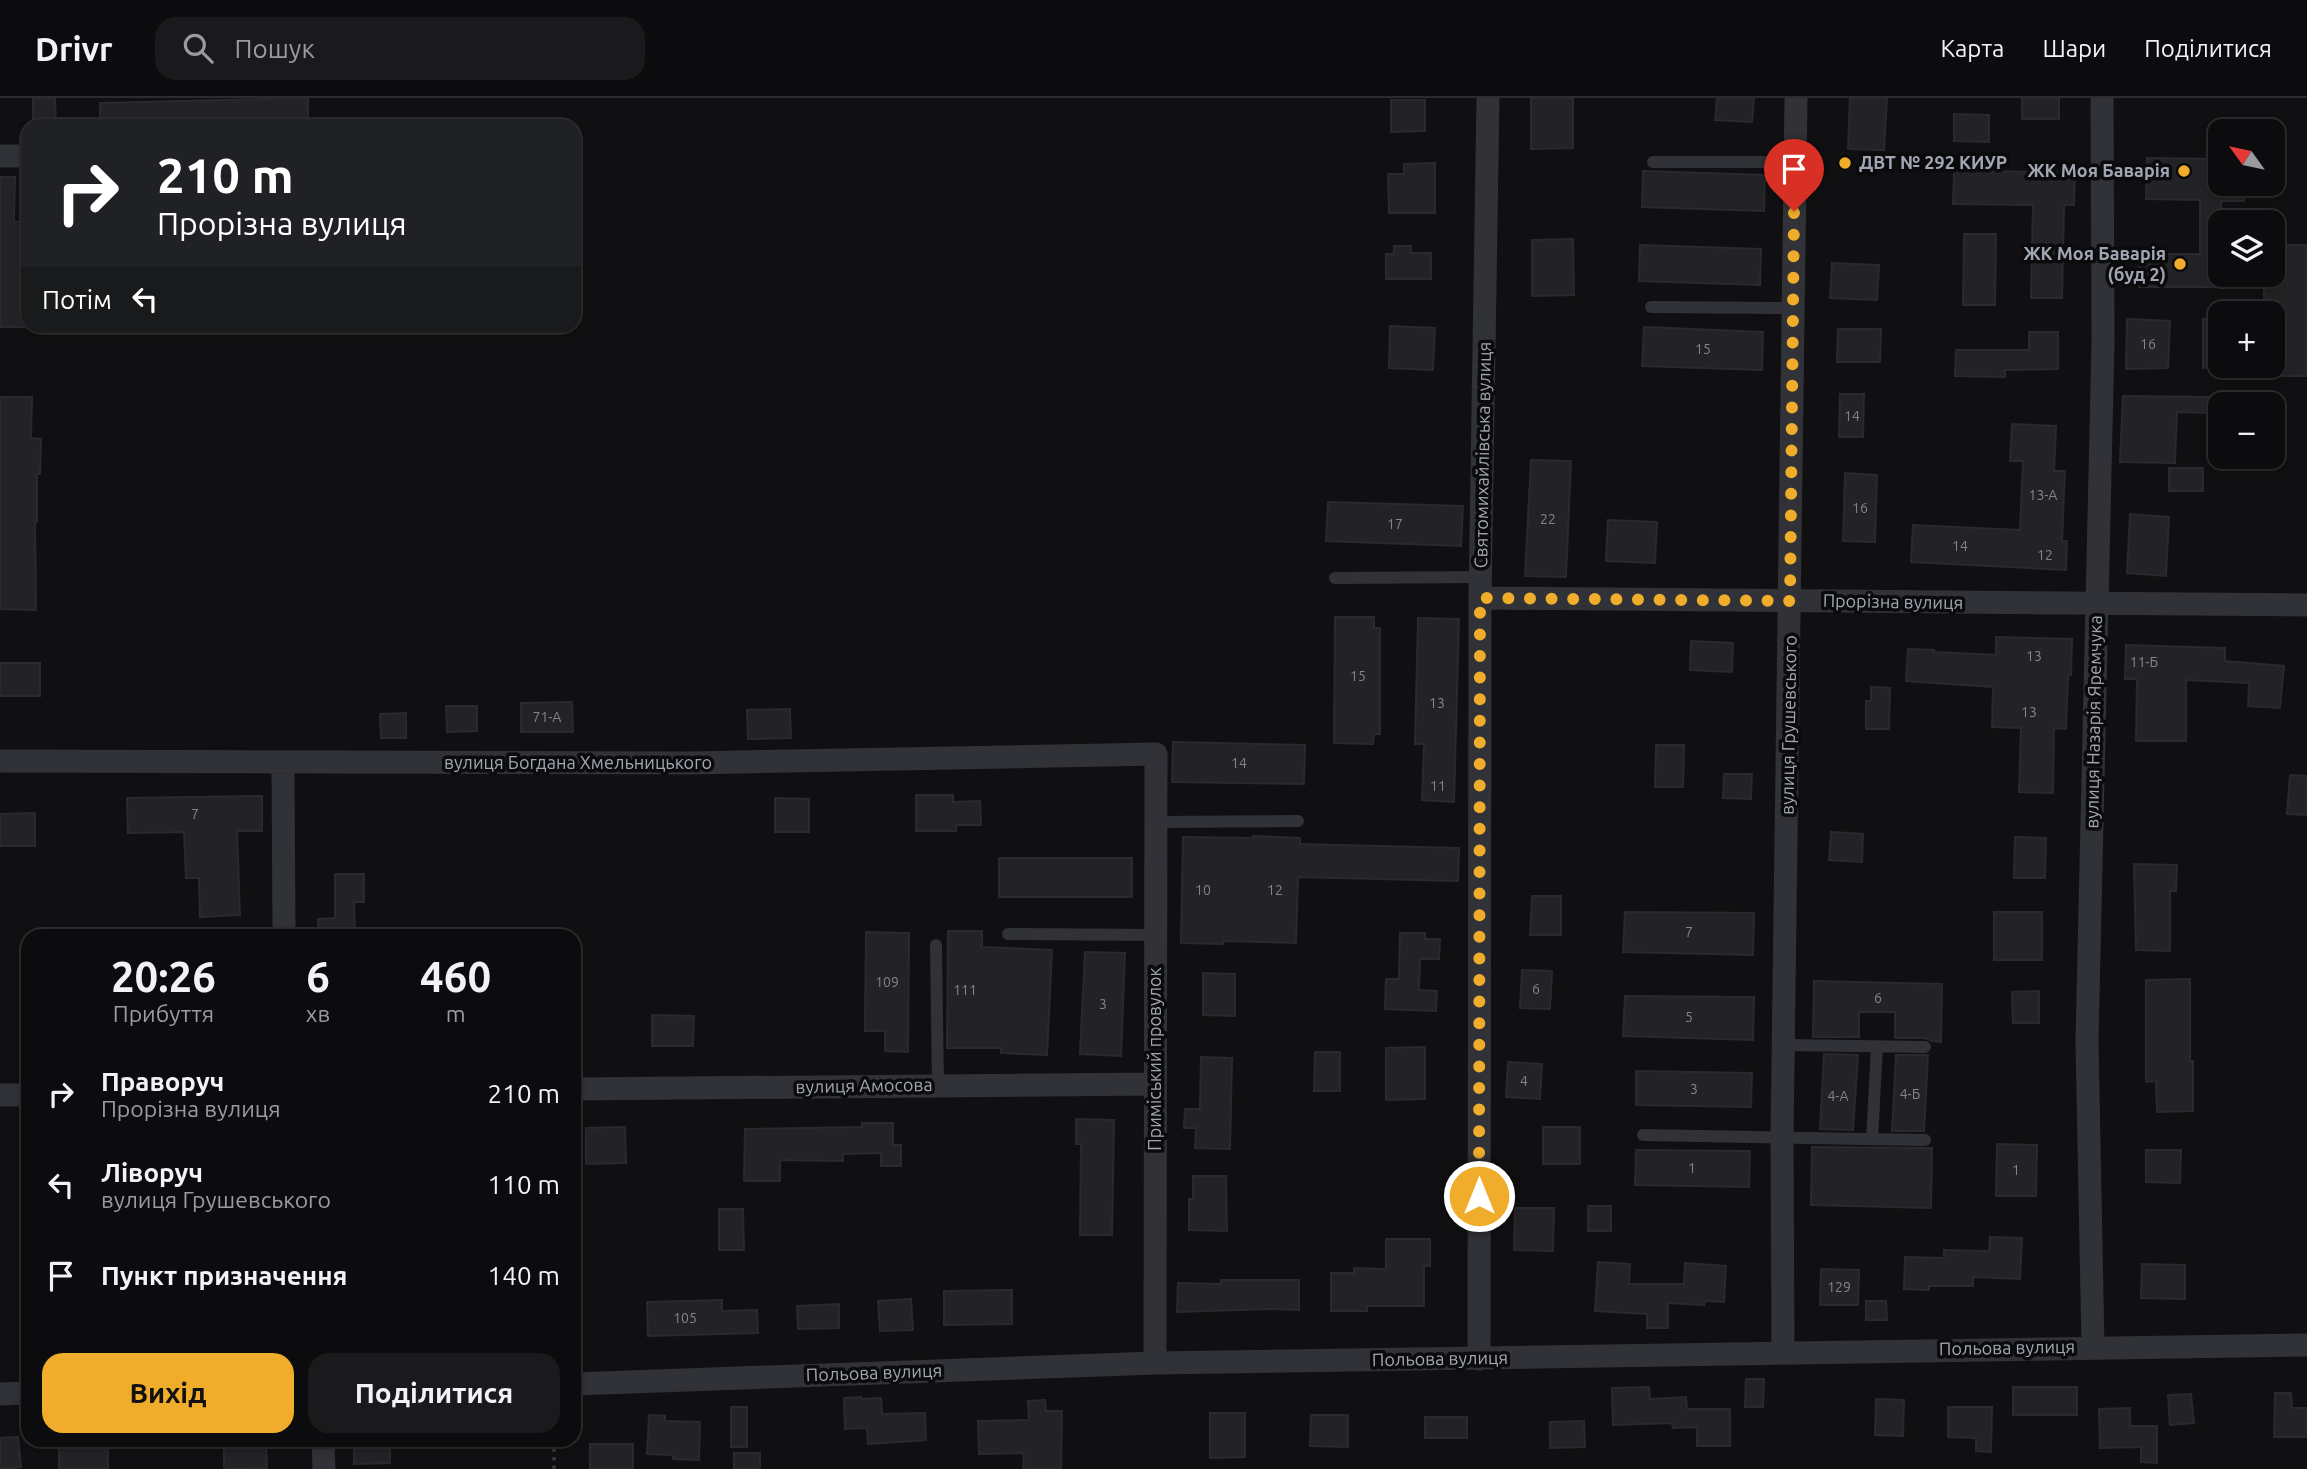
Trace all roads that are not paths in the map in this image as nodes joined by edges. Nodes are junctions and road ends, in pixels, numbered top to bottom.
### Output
1 (1488, 98) edge
2 (1796, 98) edge
3 (2102, 98) edge
4 (0, 156) edge
5 (21, 156) edge
6 (1653, 162) dead end
7 (1795, 162) junction
8 (1651, 307) dead end
9 (1793, 308) junction
10 (1335, 578) dead end
11 (1481, 588) junction
12 (1790, 601) junction
13 (2097, 604) junction
14 (2307, 605) edge
15 (1156, 754) joint
16 (0, 761) edge
17 (283, 763) junction
18 (1298, 821) dead end
19 (1156, 822) junction
20 (284, 929) edge
21 (1008, 934) dead end
22 (1155, 935) junction
23 (936, 945) dead end
24 (1784, 1045) junction
25 (1877, 1046) junction
26 (1925, 1047) dead end
27 (1155, 1084) junction
28 (938, 1086) junction
29 (581, 1089) edge
30 (21, 1095) edge
31 (0, 1096) edge
32 (1643, 1135) dead end
33 (1782, 1137) junction
34 (1872, 1139) junction
35 (1924, 1140) dead end
36 (2307, 1345) edge
37 (2093, 1347) junction
38 (1783, 1352) junction
39 (1479, 1359) junction
40 (1155, 1363) junction
41 (581, 1384) edge
42 (0, 1394) edge
43 (21, 1394) edge
44 (323, 1447) edge
45 (324, 1469) edge

1 - 11 street, Святомихайлівська вулиця
2 - 7 street, вулиця Грушевського
3 - 13 street, вулиця Назарія Яремчука
4 - 5 street
6 - 7 lane
7 - 9 street, вулиця Грушевського
8 - 9 lane
9 - 12 street, вулиця Грушевського
10 - 11 lane
11 - 12 street, Прорізна вулиця
11 - 39 street, Святомихайлівська вулиця
12 - 13 street, Прорізна вулиця
12 - 24 street, вулиця Грушевського
13 - 14 street, Прорізна вулиця
13 - 37 street, вулиця Назарія Яремчука
15 - 17 street, вулиця Богдана Хмельницького
15 - 19 street, Приміський провулок
16 - 17 street, вулиця Богдана Хмельницького
17 - 20 street
18 - 19 lane
19 - 22 street, Приміський провулок
21 - 22 lane
22 - 27 street, Приміський провулок
23 - 28 lane
24 - 25 lane
24 - 33 street, вулиця Грушевського
25 - 26 lane
25 - 34 lane
27 - 28 street, вулиця Амосова
27 - 40 street, Приміський провулок
28 - 29 street, вулиця Амосова
30 - 31 street
32 - 33 lane
33 - 34 lane
33 - 38 street, вулиця Грушевського
34 - 35 lane
36 - 37 street, Польова вулиця
37 - 38 street, Польова вулиця
38 - 39 street, Польова вулиця
39 - 40 street, Польова вулиця
40 - 41 street, Польова вулиця
42 - 43 street
44 - 45 street

